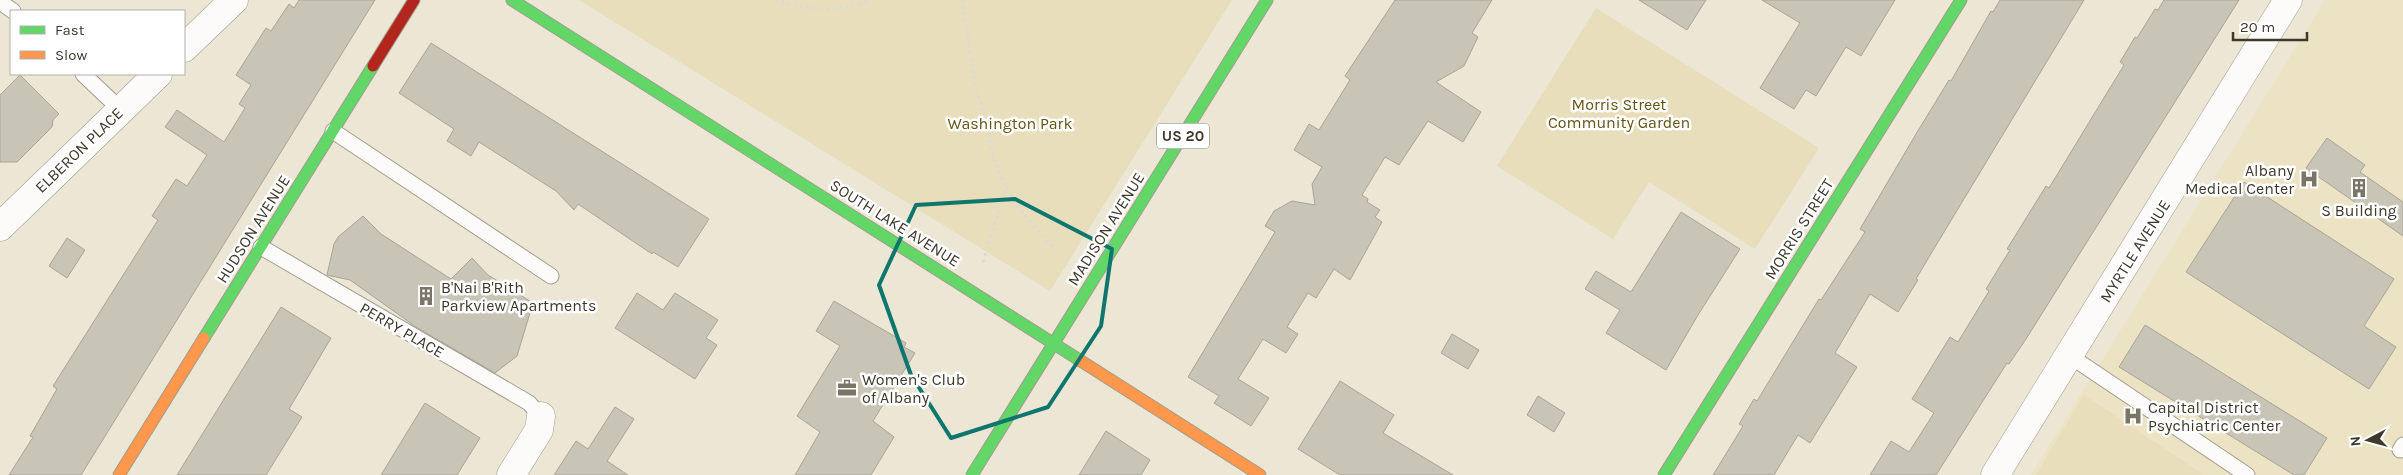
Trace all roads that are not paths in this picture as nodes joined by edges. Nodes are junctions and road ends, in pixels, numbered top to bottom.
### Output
1 (234, 0) edge
2 (414, 0) edge
3 (512, 0) edge
4 (1267, 0) edge
5 (1961, 0) edge
6 (2288, 0) edge
7 (0, 2) edge
8 (12, 10) edge
9 (185, 47) edge
10 (84, 75) edge
11 (157, 75) edge
12 (121, 110) junction
13 (332, 131) junction
14 (0, 227) edge
15 (261, 247) junction
16 (551, 276) dead end
17 (1054, 343) junction
18 (2070, 356) junction
19 (541, 416) joint
20 (119, 475) edge
21 (511, 475) edge
22 (972, 475) edge
23 (1260, 475) edge
24 (1664, 475) edge
25 (1995, 475) edge
26 (2247, 475) edge

1 - 9 street
2 - 13 street, HUDSON AVENUE
3 - 17 street, SOUTH LAKE AVENUE
4 - 17 street, MADISON AVENUE / US 20
5 - 24 street, MORRIS STREET
6 - 18 street, MYRTLE AVENUE
7 - 8 lane
10 - 12 lane
11 - 12 street, ELBERON PLACE
12 - 14 street, ELBERON PLACE
13 - 15 street, HUDSON AVENUE
13 - 16 lane
15 - 19 lane, PERRY PLACE
15 - 20 street, HUDSON AVENUE
17 - 22 street, MADISON AVENUE / US 20
17 - 23 street, SOUTH LAKE AVENUE
18 - 25 street, MYRTLE AVENUE
18 - 26 lane
19 - 21 street

